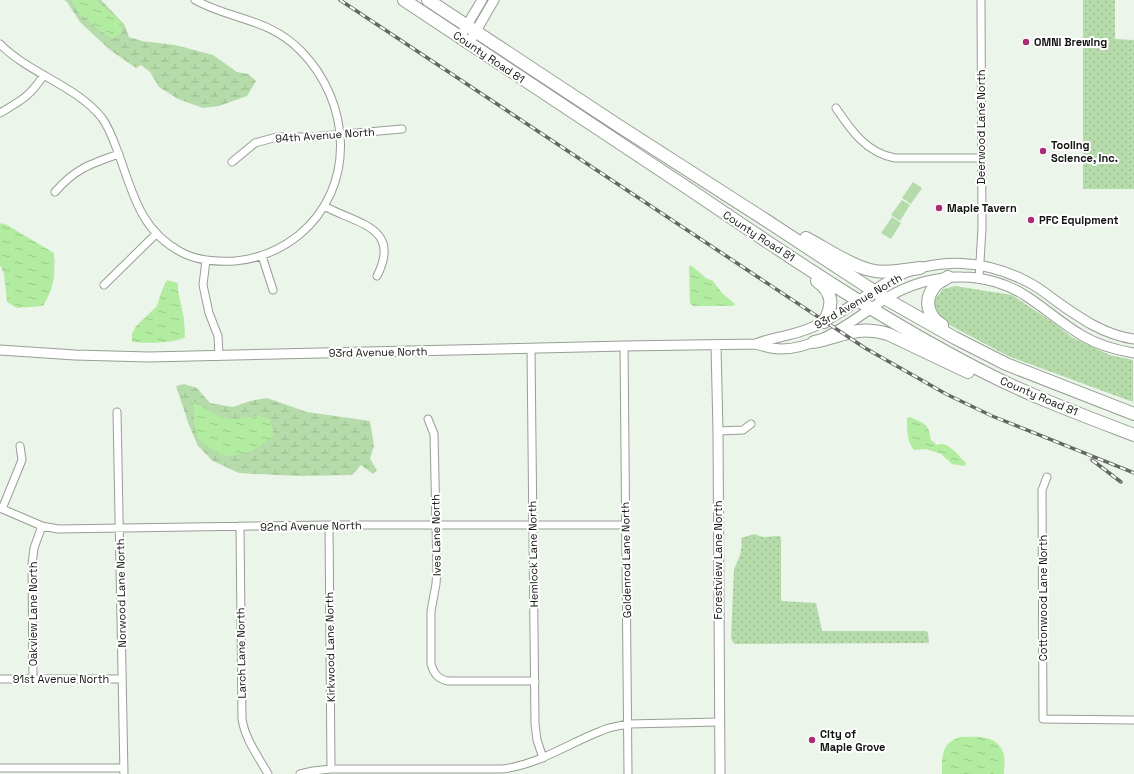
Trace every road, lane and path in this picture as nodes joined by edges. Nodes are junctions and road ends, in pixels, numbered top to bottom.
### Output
1 (195, 0) edge
2 (404, 0) edge
3 (428, 0) edge
4 (482, 0) edge
5 (494, 0) edge
6 (981, 0) edge
7 (472, 29) junction
8 (464, 40) junction
9 (0, 44) edge
10 (44, 75) junction
11 (836, 108) dead end
12 (0, 113) edge
13 (402, 129) dead end
14 (341, 135) junction
15 (119, 154) junction
16 (981, 158) junction
17 (232, 162) dead end
18 (55, 192) dead end
19 (324, 206) junction
20 (764, 219) junction
21 (743, 226) junction
22 (156, 234) junction
23 (262, 256) junction
24 (206, 260) junction
25 (980, 265) junction
26 (920, 268) junction
27 (377, 276) dead end
28 (948, 278) junction
29 (979, 279) junction
30 (104, 286) dead end
31 (273, 290) dead end
32 (874, 291) junction
33 (886, 299) junction
34 (859, 301) junction
35 (871, 309) junction
36 (824, 322) junction
37 (1134, 339) edge
38 (814, 342) junction
39 (756, 344) junction
40 (624, 346) junction
41 (716, 346) junction
42 (531, 349) junction
43 (0, 350) edge
44 (1134, 353) edge
45 (219, 356) junction
46 (992, 357) junction
47 (1027, 392) junction
48 (117, 412) dead end
49 (1134, 414) edge
50 (428, 419) dead end
51 (751, 424) dead end
52 (718, 431) junction
53 (1134, 435) edge
54 (20, 446) dead end
55 (1047, 477) dead end
56 (1, 508) edge
57 (329, 525) junction
58 (436, 525) junction
59 (533, 525) junction
60 (626, 525) junction
61 (42, 526) junction
62 (240, 526) junction
63 (120, 528) junction
64 (0, 679) edge
65 (34, 679) junction
66 (122, 679) junction
67 (535, 681) junction
68 (1134, 720) edge
69 (719, 722) junction
70 (628, 724) junction
71 (543, 758) junction
72 (0, 768) edge
73 (331, 769) junction
74 (124, 771) edge
75 (268, 774) edge
76 (300, 774) edge
77 (628, 774) edge
78 (720, 774) edge

1 - 14 street
2 - 8 highway, County Road 81
3 - 7 highway, County Road 81
4 - 7 street
5 - 7 street
6 - 16 street, Deerwood Lane North
7 - 8 street
7 - 20 highway, County Road 81
8 - 21 highway, County Road 81
9 - 10 street
10 - 12 street
10 - 15 street
11 - 16 street
13 - 14 street, 94th Avenue North
14 - 17 street, 94th Avenue North
14 - 19 street
15 - 18 street
15 - 22 street
16 - 25 street, Deerwood Lane North
19 - 23 street
19 - 27 street
20 - 26 highway
20 - 32 highway, County Road 81
21 - 34 highway, County Road 81
21 - 36 highway
22 - 24 street
22 - 30 street
23 - 24 street
23 - 31 street
24 - 45 street
25 - 26 street, 93rd Avenue North
25 - 29 street, Deerwood Lane North
25 - 37 street, 93rd Avenue North
26 - 32 street, 93rd Avenue North
28 - 29 street, 93rd Avenue North
28 - 33 street, 93rd Avenue North
28 - 46 highway
29 - 44 street, 93rd Avenue North
32 - 33 highway, County Road 81
32 - 34 street, 93rd Avenue North
33 - 35 street, 93rd Avenue North
33 - 46 highway, County Road 81
34 - 35 highway, County Road 81
34 - 36 street, 93rd Avenue North
35 - 38 street, 93rd Avenue North
35 - 47 highway, County Road 81
36 - 39 street, 93rd Avenue North
38 - 39 street, 93rd Avenue North
38 - 47 highway
39 - 41 street, 93rd Avenue North
40 - 41 street, 93rd Avenue North
40 - 42 street, 93rd Avenue North
40 - 60 street, Goldenrod Lane North
41 - 52 street, Forestview Lane North
42 - 45 street, 93rd Avenue North
42 - 59 street, Hemlock Lane North
43 - 45 street, 93rd Avenue North
46 - 49 highway, County Road 81
47 - 53 highway, County Road 81
48 - 63 street, Norwood Lane North
50 - 58 street, Ives Lane North
51 - 52 street
52 - 69 street, Forestview Lane North
54 - 56 street
55 - 68 street, Cottonwood Lane North
56 - 61 street, 92nd Avenue North
57 - 58 street, 92nd Avenue North
57 - 62 street, 92nd Avenue North
57 - 73 street, Kirkwood Lane North
58 - 59 street, 92nd Avenue North
58 - 67 street, Ives Lane North
59 - 60 street, 92nd Avenue North
59 - 67 street, Hemlock Lane North
60 - 70 street, Goldenrod Lane North
61 - 63 street, 92nd Avenue North
61 - 65 street, Oakview Lane North
62 - 63 street, 92nd Avenue North
62 - 75 street, Larch Lane North
63 - 66 street, Norwood Lane North
64 - 65 street, 91st Avenue North
65 - 66 street, 91st Avenue North
66 - 74 street, Norwood Lane North
67 - 71 street, Hemlock Lane North
69 - 70 street
69 - 78 street, Forestview Lane North
70 - 71 street
70 - 77 street, Goldenrod Lane North
71 - 73 street
72 - 74 street
73 - 76 street

